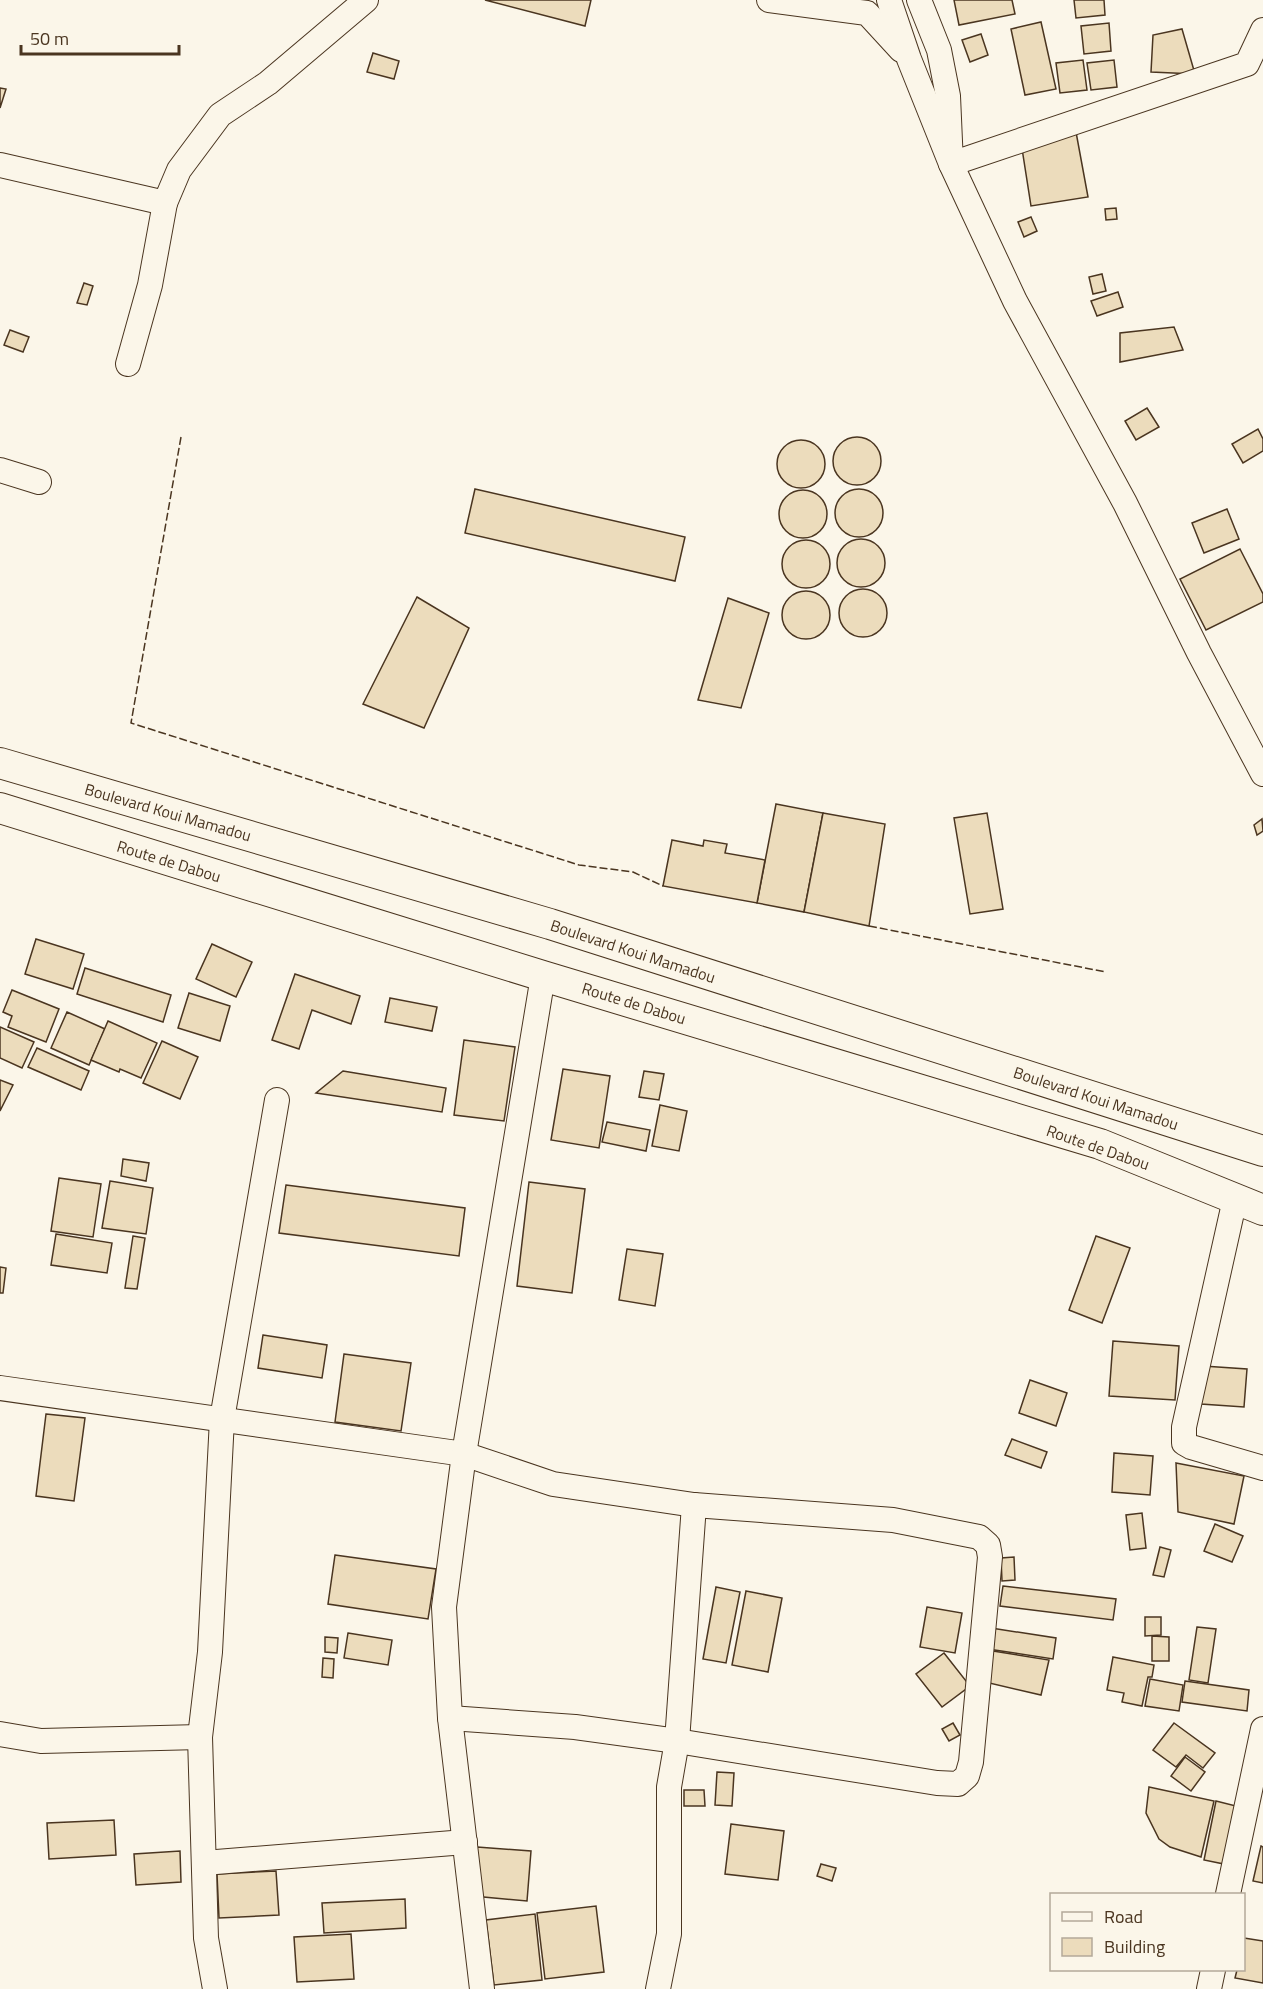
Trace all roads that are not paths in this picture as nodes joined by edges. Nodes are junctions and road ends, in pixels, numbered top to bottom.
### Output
1 (366, 0) edge
2 (770, 0) edge
3 (838, 0) edge
4 (889, 0) edge
5 (919, 0) edge
6 (867, 12) junction
7 (1263, 30) edge
8 (909, 59) junction
9 (1255, 67) edge
10 (951, 164) junction
11 (0, 165) edge
12 (165, 203) junction
13 (129, 364) dead end
14 (0, 470) edge
15 (39, 482) dead end
16 (0, 764) edge
17 (1263, 774) edge
18 (0, 808) edge
19 (543, 976) junction
20 (277, 1100) dead end
21 (1263, 1151) edge
22 (1235, 1199) junction
23 (1263, 1210) edge
24 (0, 1388) edge
25 (222, 1419) junction
26 (464, 1454) junction
27 (1263, 1468) edge
28 (694, 1505) junction
29 (450, 1718) junction
30 (1263, 1729) edge
31 (0, 1734) edge
32 (200, 1737) junction
33 (677, 1741) junction
34 (465, 1842) junction
35 (204, 1863) junction
36 (1228, 1893) edge
37 (1213, 1971) edge
38 (214, 1989) edge
39 (482, 1989) edge
40 (658, 1989) edge
41 (1209, 1989) edge

1 - 12 street
2 - 6 street
3 - 6 street
4 - 8 street
5 - 10 street
6 - 8 street
7 - 9 street
8 - 10 street
9 - 10 street
10 - 17 street
11 - 12 street
12 - 13 street
14 - 15 street
16 - 21 main road, Boulevard Koui Mamadou
18 - 19 main road, Route de Dabou
19 - 22 main road, Route de Dabou
19 - 26 street
20 - 25 street
22 - 23 main road, Route de Dabou
22 - 27 street
24 - 25 street
25 - 26 street
25 - 32 street
26 - 28 street
26 - 29 street
28 - 33 street
28 - 33 street
29 - 33 street
29 - 34 street
30 - 36 street
31 - 32 street
32 - 35 street
33 - 40 street
34 - 35 street
34 - 39 street
35 - 38 street
37 - 41 street

